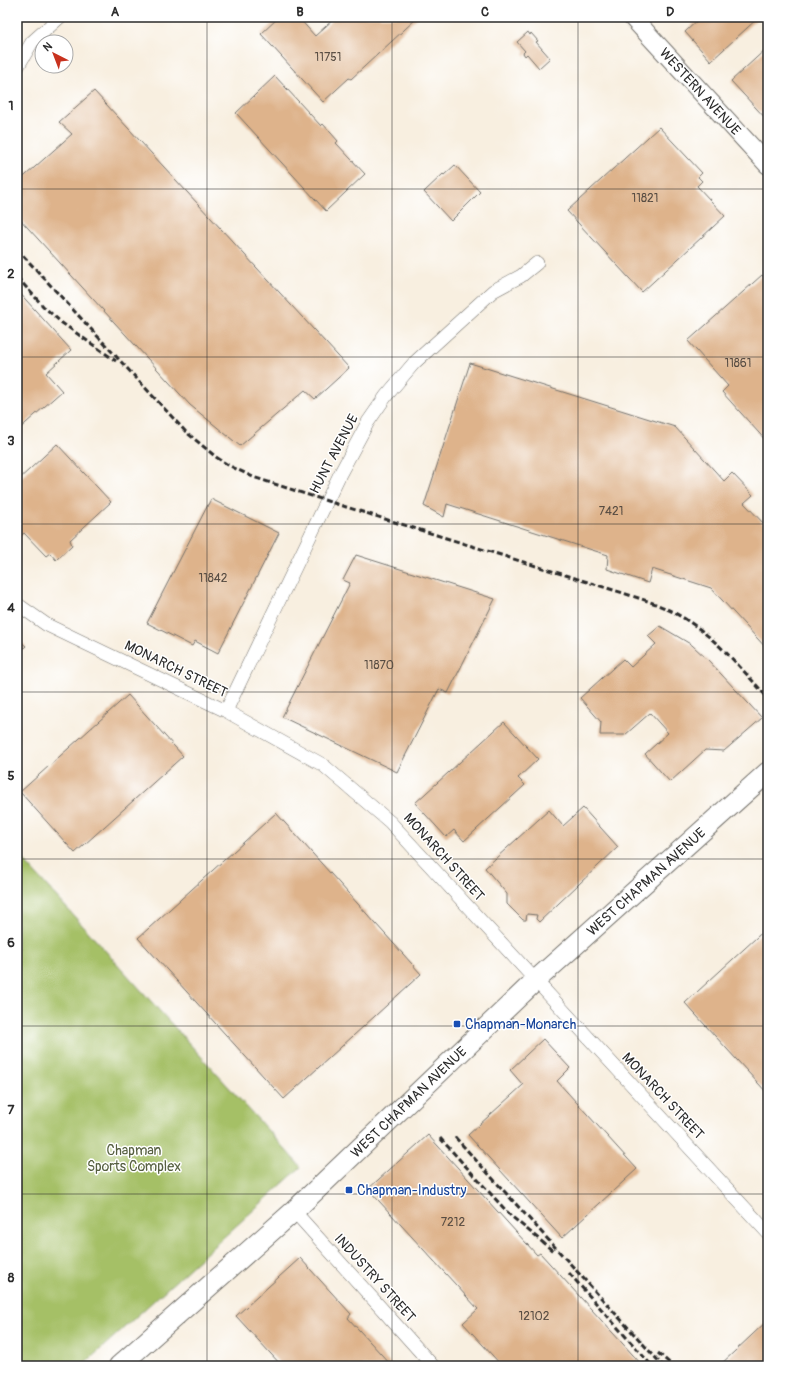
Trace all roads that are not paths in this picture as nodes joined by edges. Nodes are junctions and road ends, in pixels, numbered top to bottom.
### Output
1 (60, 17) edge
2 (632, 17) edge
3 (17, 68) edge
4 (768, 166) edge
5 (537, 263) dead end
6 (17, 604) edge
7 (226, 711) junction
8 (768, 772) edge
9 (535, 981) junction
10 (294, 1211) junction
11 (768, 1233) edge
12 (119, 1366) edge
13 (433, 1366) edge

1 - 3 street
2 - 4 street, WESTERN AVENUE
5 - 7 street, HUNT AVENUE
6 - 7 street, MONARCH STREET
7 - 9 street, MONARCH STREET
8 - 9 main road, WEST CHAPMAN AVENUE
9 - 10 main road, WEST CHAPMAN AVENUE
9 - 11 street, MONARCH STREET
10 - 12 main road, WEST CHAPMAN AVENUE
10 - 13 street, INDUSTRY STREET

